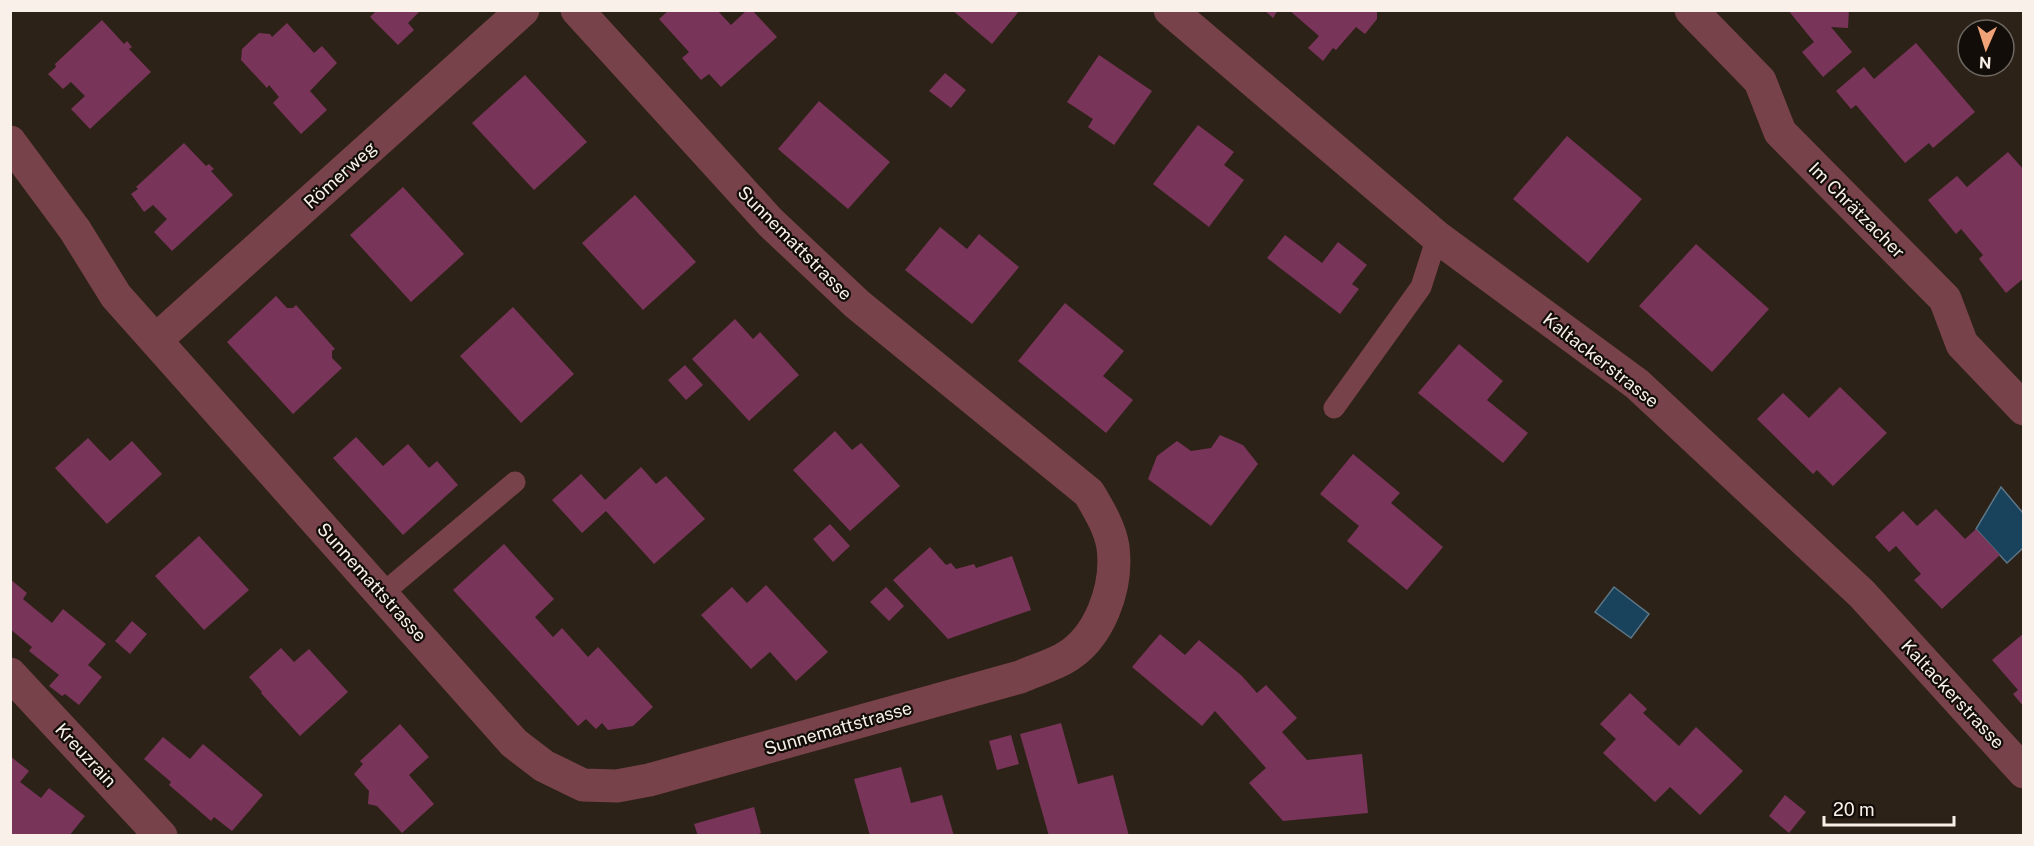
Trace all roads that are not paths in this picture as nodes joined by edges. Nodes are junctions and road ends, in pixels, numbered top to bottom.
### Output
1 (524, 10) edge
2 (577, 10) edge
3 (1170, 10) edge
4 (1691, 10) edge
5 (10, 142) edge
6 (1437, 237) junction
7 (156, 340) junction
8 (1334, 408) dead end
9 (2024, 408) edge
10 (515, 482) dead end
11 (382, 594) junction
12 (10, 674) edge
13 (2024, 772) edge
14 (161, 836) edge

1 - 7 street, Römerweg
2 - 11 street, Sunnemattstrasse
3 - 6 street, Kaltackerstrasse
4 - 9 street, Im Chrätzacher
5 - 7 street, Sunnemattstrasse
6 - 8 lane
6 - 13 street, Kaltackerstrasse
7 - 11 street, Sunnemattstrasse
10 - 11 lane
12 - 14 street, Kreuzrain

